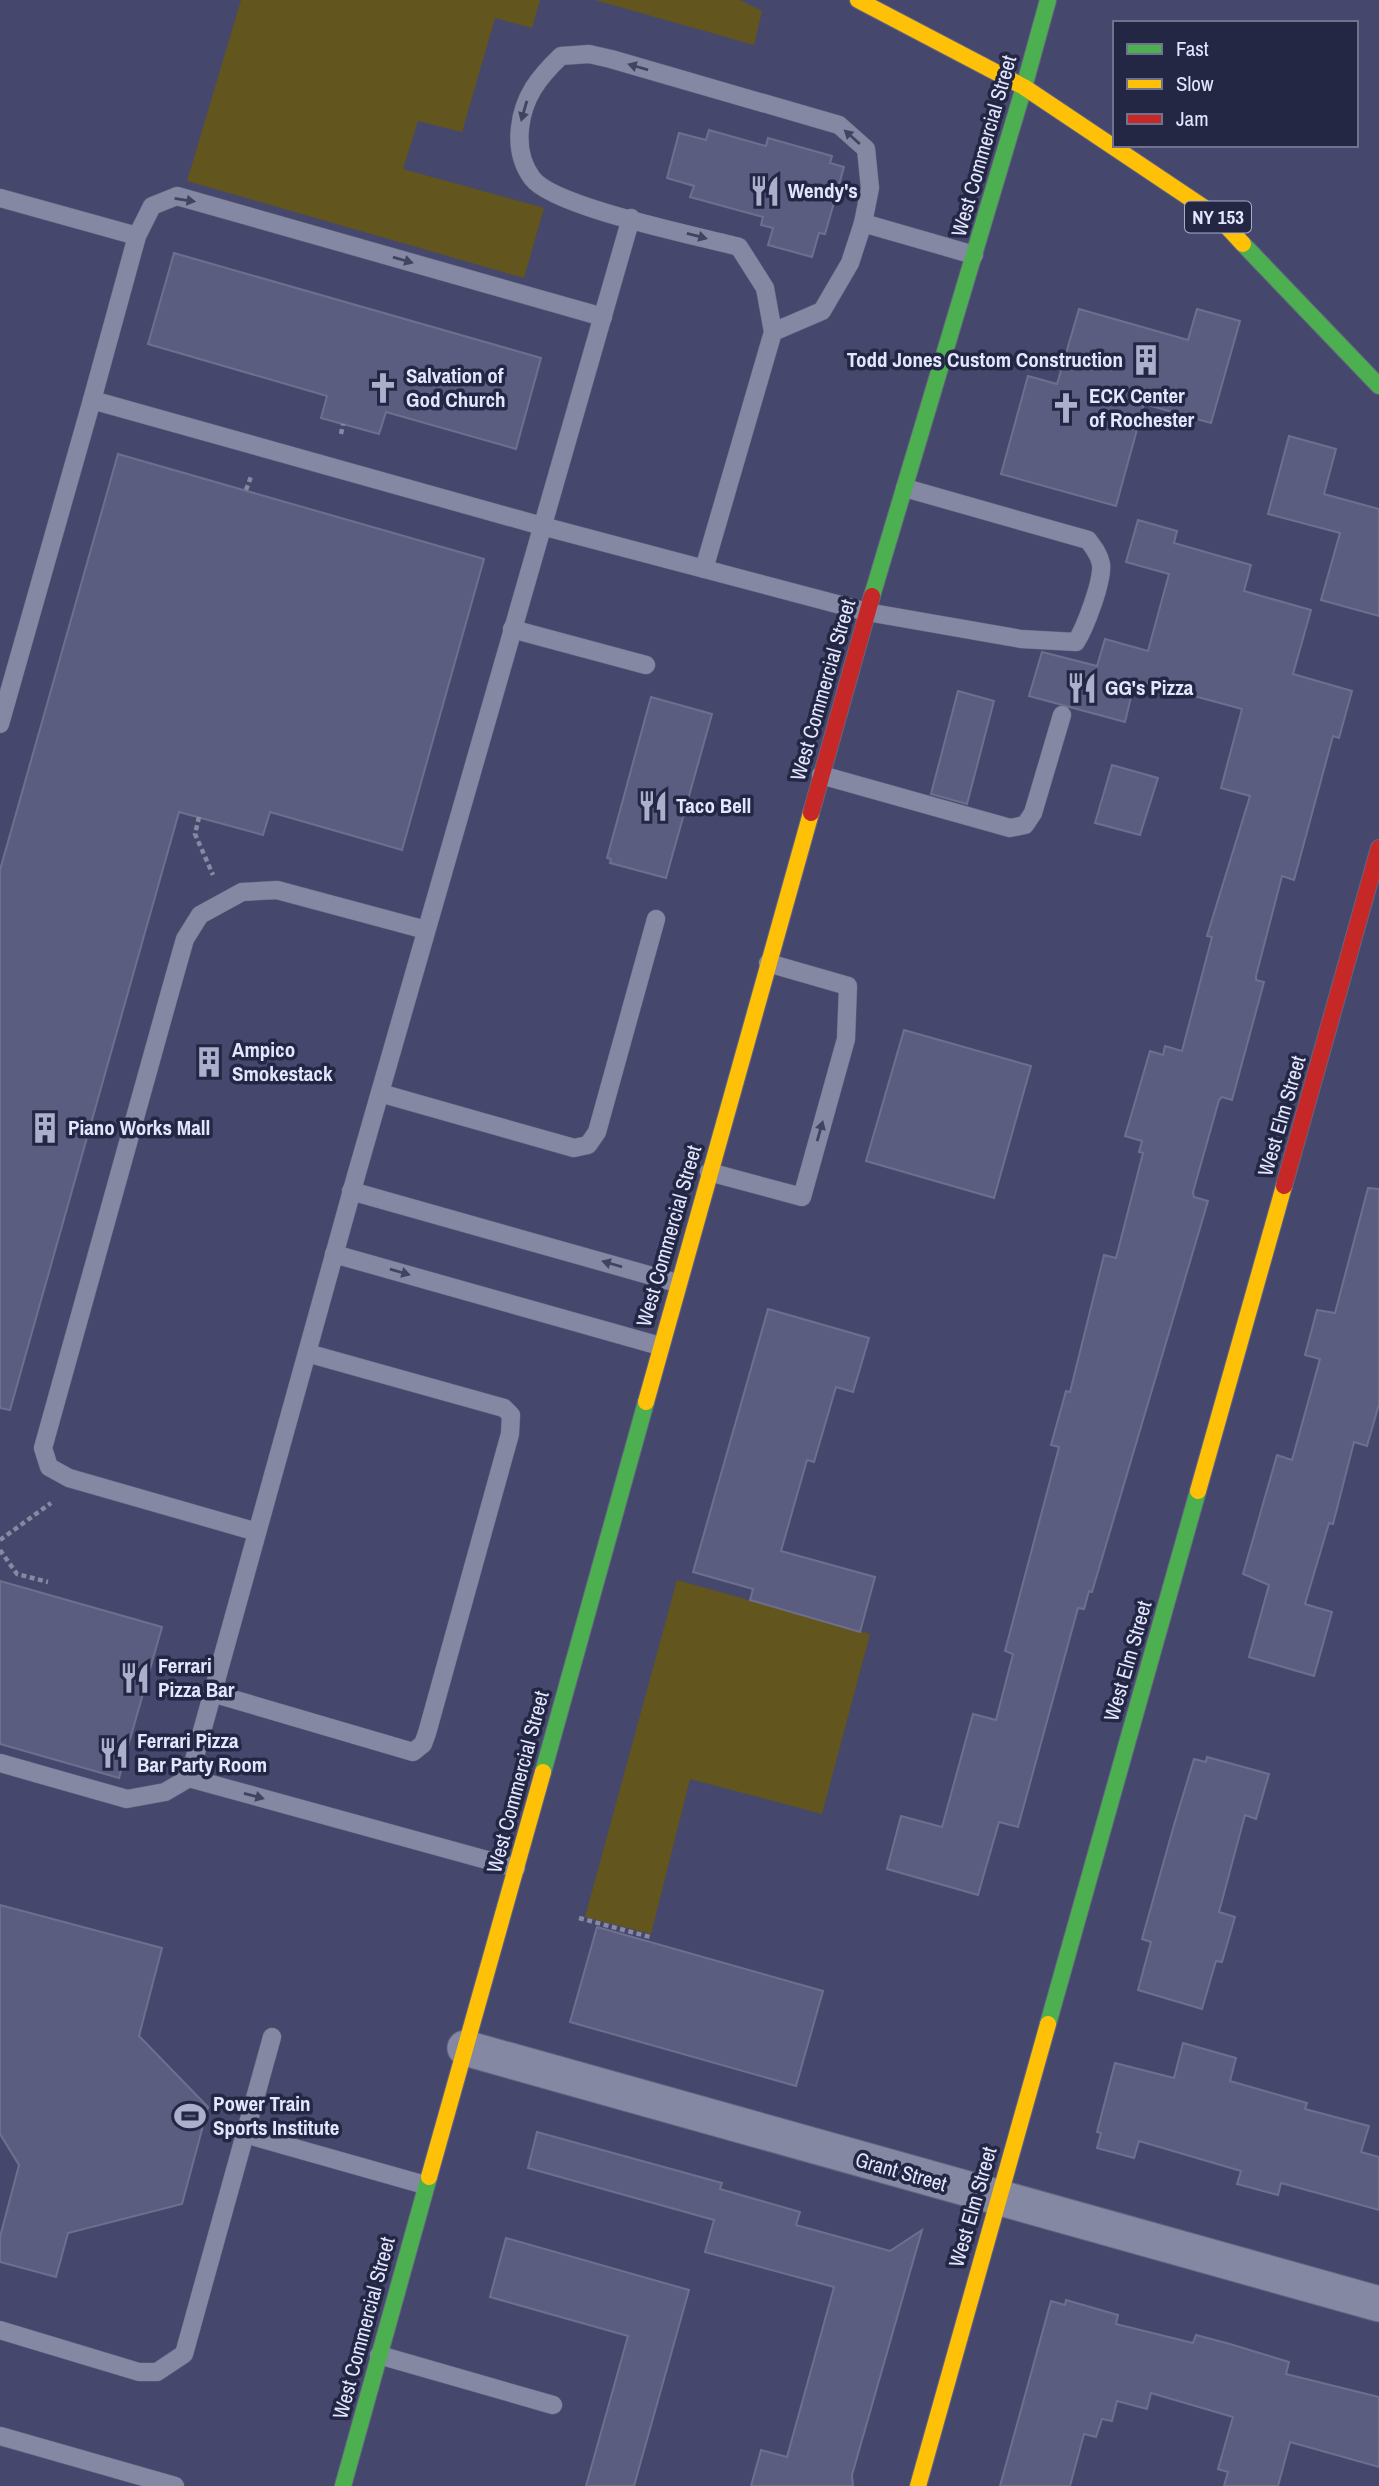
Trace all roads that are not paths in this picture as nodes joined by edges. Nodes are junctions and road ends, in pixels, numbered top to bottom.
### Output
1 (858, 0) edge
2 (1048, 0) edge
3 (1024, 87) junction
4 (1113, 147) edge
5 (1114, 147) edge
6 (0, 198) edge
7 (631, 218) junction
8 (863, 223) junction
9 (137, 236) junction
10 (974, 256) junction
11 (603, 317) junction
12 (773, 332) junction
13 (1379, 386) edge
14 (92, 400) junction
15 (905, 488) junction
16 (542, 526) junction
17 (704, 569) junction
18 (867, 612) junction
19 (512, 629) junction
20 (646, 665) dead end
21 (1062, 715) dead end
22 (0, 724) edge
23 (821, 775) junction
24 (1379, 848) edge
25 (656, 919) dead end
26 (426, 930) junction
27 (768, 963) junction
28 (380, 1093) junction
29 (709, 1172) junction
30 (351, 1191) junction
31 (334, 1254) junction
32 (677, 1283) junction
33 (660, 1346) junction
34 (307, 1353) junction
35 (257, 1532) junction
36 (212, 1693) junction
37 (0, 1763) edge
38 (188, 1778) junction
39 (516, 1868) junction
40 (272, 2037) dead end
41 (465, 2048) junction
42 (245, 2134) junction
43 (425, 2185) junction
44 (997, 2199) junction
45 (1379, 2304) edge
46 (0, 2330) edge
47 (379, 2355) junction
48 (553, 2405) dead end
49 (0, 2436) edge
50 (175, 2486) edge
51 (343, 2486) edge
52 (918, 2486) edge

1 - 3 main road, NY 153
2 - 3 main road, West Commercial Street
3 - 4 main road, NY 153
3 - 10 main road, West Commercial Street
5 - 13 main road, NY 153
6 - 9 lane
8 -> 7 lane
7 - 11 lane
7 -> 12 lane
8 - 10 lane
8 - 12 lane
9 -> 11 lane
9 - 14 lane
10 - 15 main road, West Commercial Street
11 - 16 lane
12 - 17 lane
14 - 16 lane
14 - 22 lane
15 - 18 main road, West Commercial Street
15 - 18 lane
16 - 17 lane
16 - 19 lane
17 - 18 lane
18 - 23 main road, West Commercial Street
19 - 20 lane
19 - 26 lane
21 - 23 lane
23 - 27 main road, West Commercial Street
24 - 44 main road, West Elm Street
25 - 28 lane
26 - 28 lane
26 - 35 lane
27 - 29 main road, West Commercial Street
29 -> 27 lane
28 - 30 lane
29 - 32 main road, West Commercial Street
30 - 31 lane
32 -> 30 lane
31 -> 33 lane
31 - 34 lane
32 - 33 main road, West Commercial Street
33 - 39 main road, West Commercial Street
34 - 35 lane
34 - 36 lane
35 - 36 lane
36 - 38 lane
37 - 38 lane
38 -> 39 lane
39 - 41 main road, West Commercial Street
40 - 42 lane
41 - 43 main road, West Commercial Street
41 - 44 street, Grant Street
42 - 43 lane
42 - 46 lane
43 - 47 main road, West Commercial Street
44 - 45 street, Grant Street
44 - 52 main road, West Elm Street
47 - 48 lane
47 - 51 main road, West Commercial Street
49 - 50 lane

